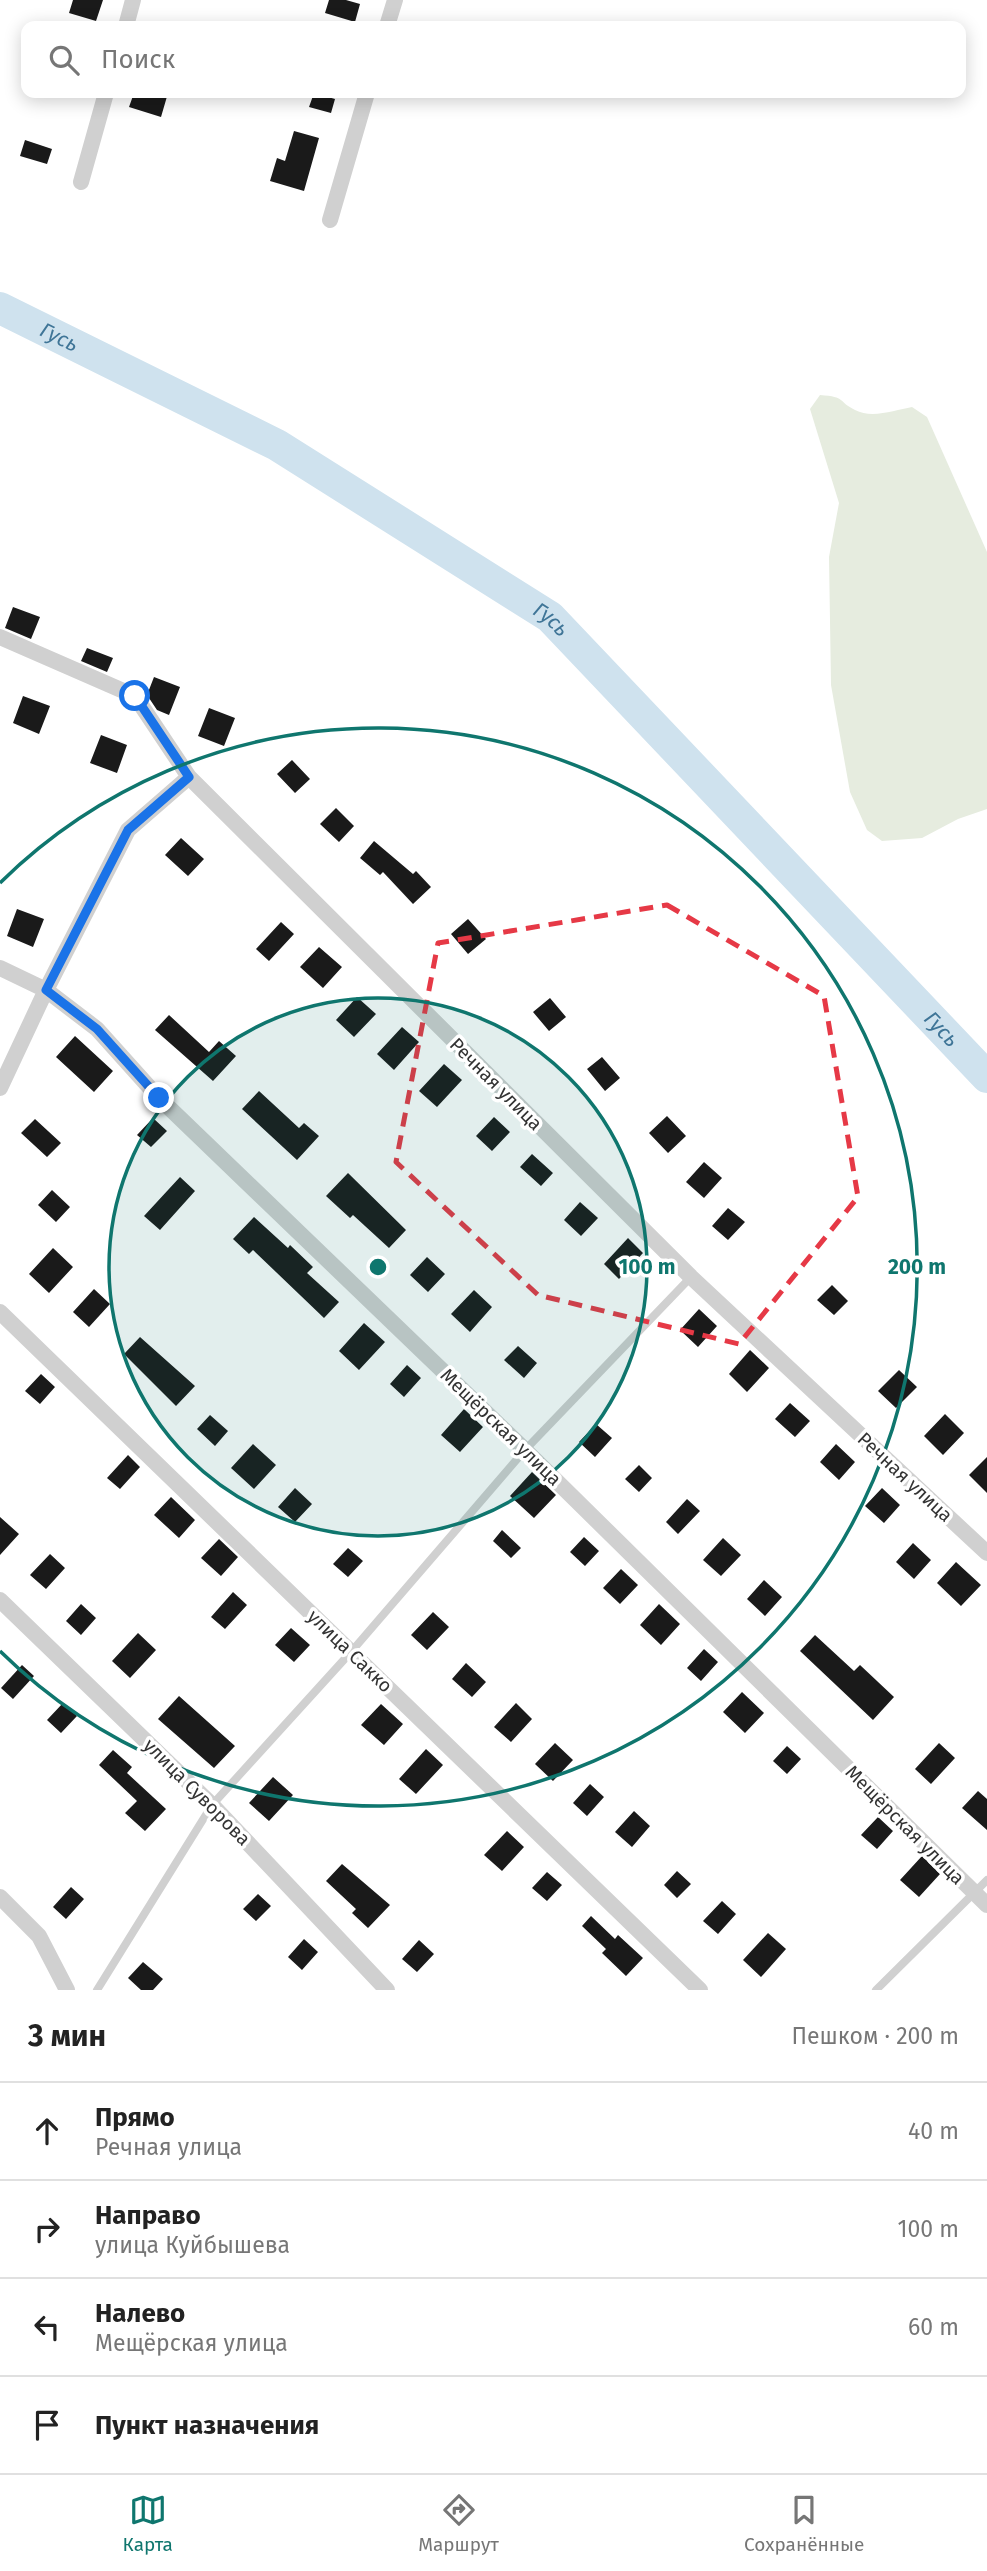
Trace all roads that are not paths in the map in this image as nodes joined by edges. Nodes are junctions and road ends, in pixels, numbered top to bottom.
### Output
1 (133, 0) edge
2 (395, 0) edge
3 (127, 21) edge
4 (389, 21) edge
5 (105, 98) edge
6 (367, 98) edge
7 (80, 183) dead end
8 (330, 220) dead end
9 (0, 637) edge
10 (189, 777) junction
11 (0, 968) edge
12 (46, 990) junction
13 (0, 1088) edge
14 (691, 1277) junction
15 (0, 1312) edge
16 (525, 1450) junction
17 (987, 1553) edge
18 (0, 1600) edge
19 (351, 1652) junction
20 (212, 1805) junction
21 (987, 1880) edge
22 (974, 1892) junction
23 (0, 1896) edge
24 (987, 1905) edge
25 (67, 1990) edge
26 (97, 1990) edge
27 (387, 1990) edge
28 (700, 1990) edge
29 (876, 1990) edge

1 - 3 street
2 - 4 street
5 - 7 street
6 - 8 street
9 - 10 street, Речная улица
10 - 12 street
10 - 14 street, Речная улица
11 - 12 street, Мещёрская улица
12 - 13 street
12 - 16 street, Мещёрская улица
14 - 16 lane
14 - 17 street, Речная улица
15 - 19 street, улица Сакко
16 - 19 lane
16 - 22 street, Мещёрская улица
18 - 20 street, улица Суворова
19 - 20 lane
19 - 28 street, улица Сакко
20 - 26 lane
20 - 27 street, улица Суворова
21 - 22 lane
22 - 24 street, Мещёрская улица
22 - 29 lane
23 - 25 street

